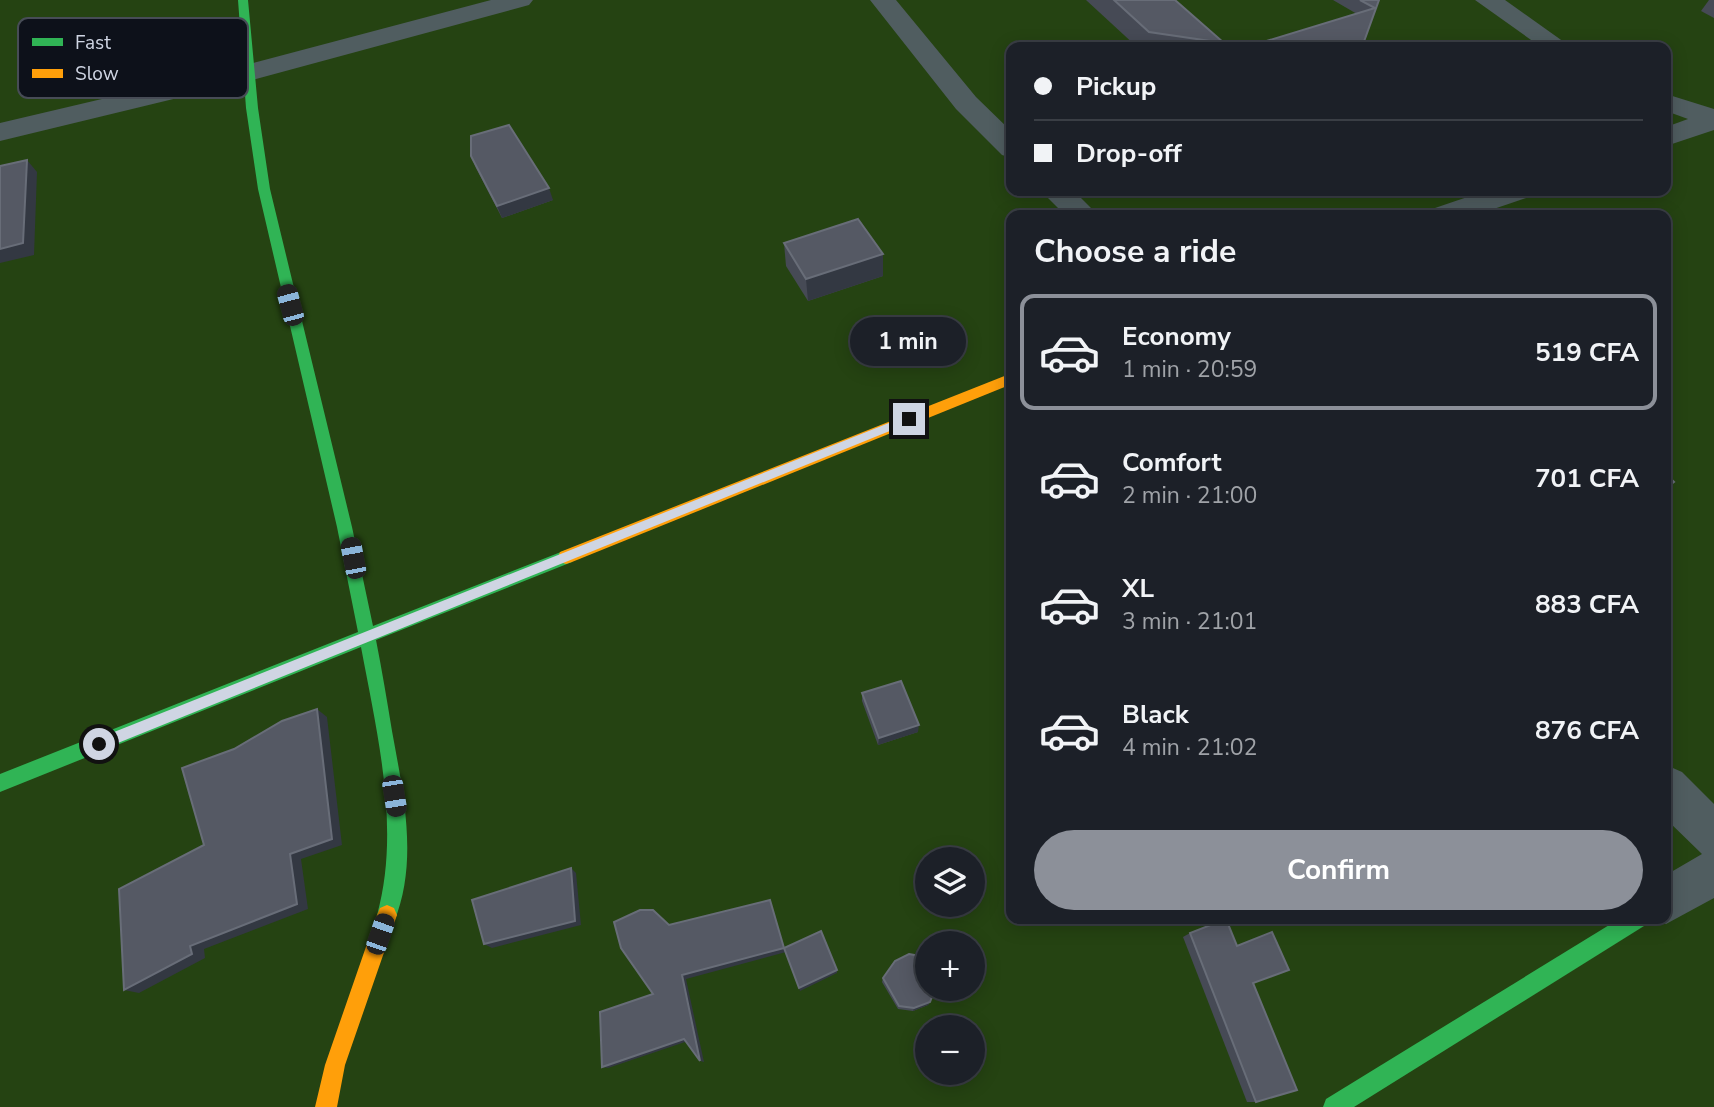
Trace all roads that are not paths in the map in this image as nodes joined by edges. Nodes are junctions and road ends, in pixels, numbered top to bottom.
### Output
1 (243, 0) edge
2 (520, 0) edge
3 (883, 0) edge
4 (1488, 0) edge
5 (244, 18) edge
6 (1551, 42) edge
7 (248, 73) edge
8 (248, 79) edge
9 (142, 98) edge
10 (1671, 104) edge
11 (1714, 120) edge
12 (0, 132) edge
13 (1671, 135) edge
14 (1006, 143) edge
15 (1062, 196) edge
16 (1501, 196) edge
17 (1077, 210) edge
18 (1461, 210) edge
19 (1006, 380) edge
20 (369, 637) junction
21 (0, 783) edge
22 (1671, 793) edge
23 (1714, 836) edge
24 (1714, 872) edge
25 (1671, 898) edge
26 (1629, 924) edge
27 (326, 1107) edge
28 (1334, 1107) edge

1 - 5 street
2 - 7 street
3 - 14 street
4 - 6 street
8 - 20 street
9 - 12 street
10 - 11 street
11 - 13 street
15 - 17 street
16 - 18 street
19 - 20 street
20 - 21 street
20 - 27 street
22 - 23 street
24 - 25 street
26 - 28 street

